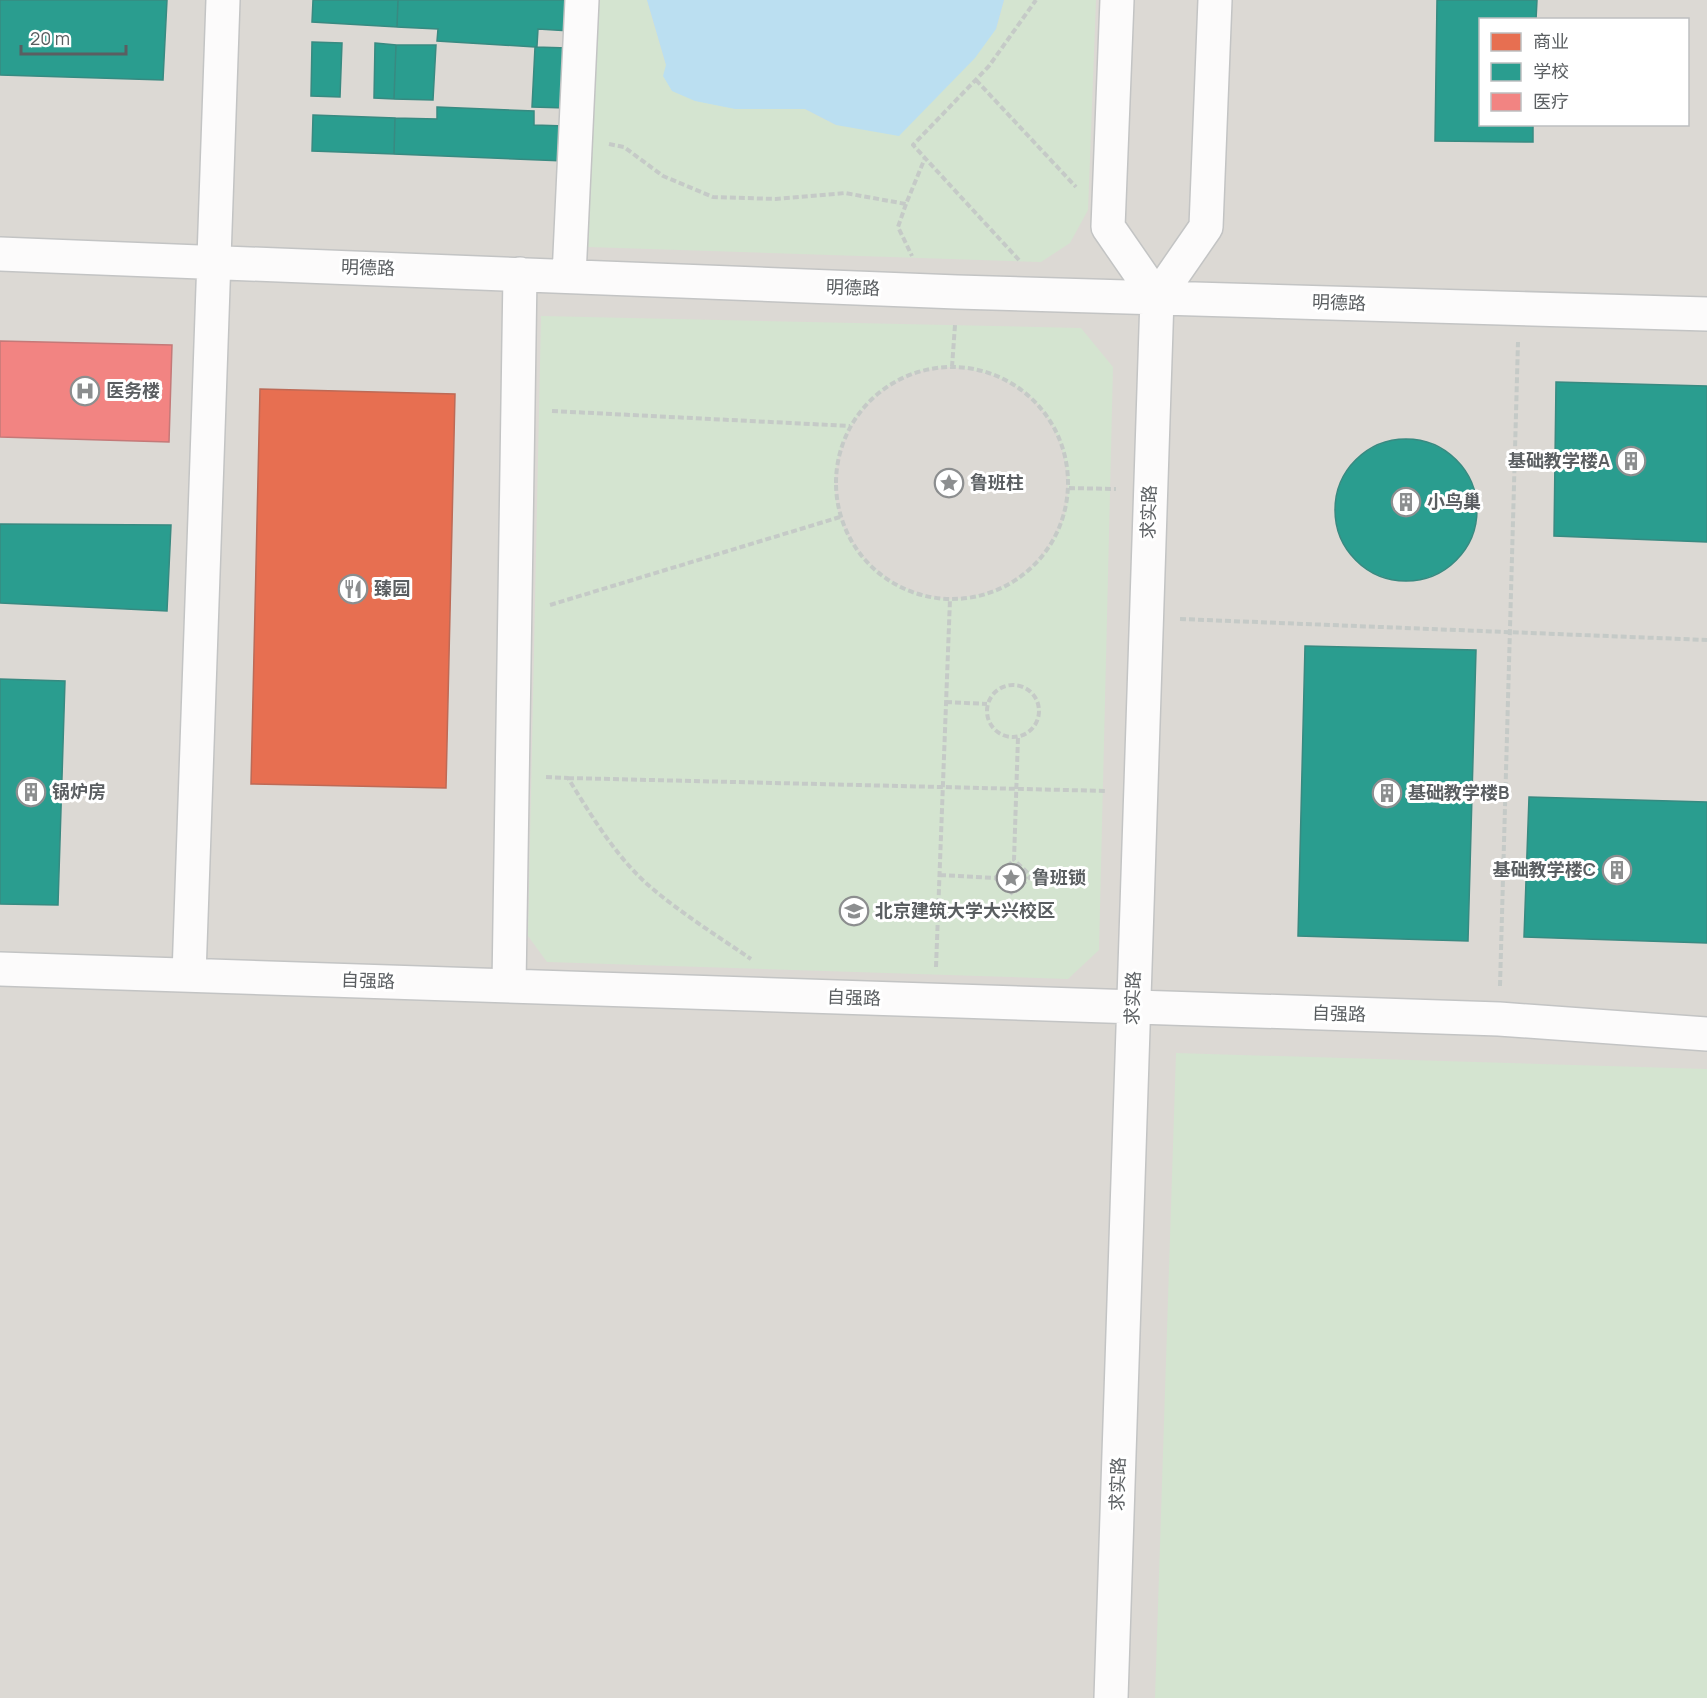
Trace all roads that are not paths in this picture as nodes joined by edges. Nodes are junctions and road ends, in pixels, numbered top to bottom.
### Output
1 (223, 0) edge
2 (582, 0) edge
3 (1116, 0) edge
4 (1215, 0) edge
5 (0, 254) edge
6 (213, 262) junction
7 (520, 274) junction
8 (569, 276) junction
9 (1156, 298) junction
10 (1707, 314) edge
11 (0, 969) edge
12 (189, 975) junction
13 (509, 986) junction
14 (1133, 1007) junction
15 (1707, 1034) edge
16 (1112, 1698) edge

1 - 6 lane
2 - 8 lane
3 - 9 lane
4 - 9 lane
5 - 6 lane, 明德路
6 - 7 lane, 明德路
6 - 12 lane
7 - 8 lane, 明德路
7 - 13 lane
8 - 9 lane, 明德路
9 - 10 lane, 明德路
9 - 14 lane, 求实路
11 - 12 lane, 自强路
12 - 13 lane, 自强路
13 - 14 lane, 自强路
14 - 15 lane, 自强路
14 - 16 lane, 求实路

